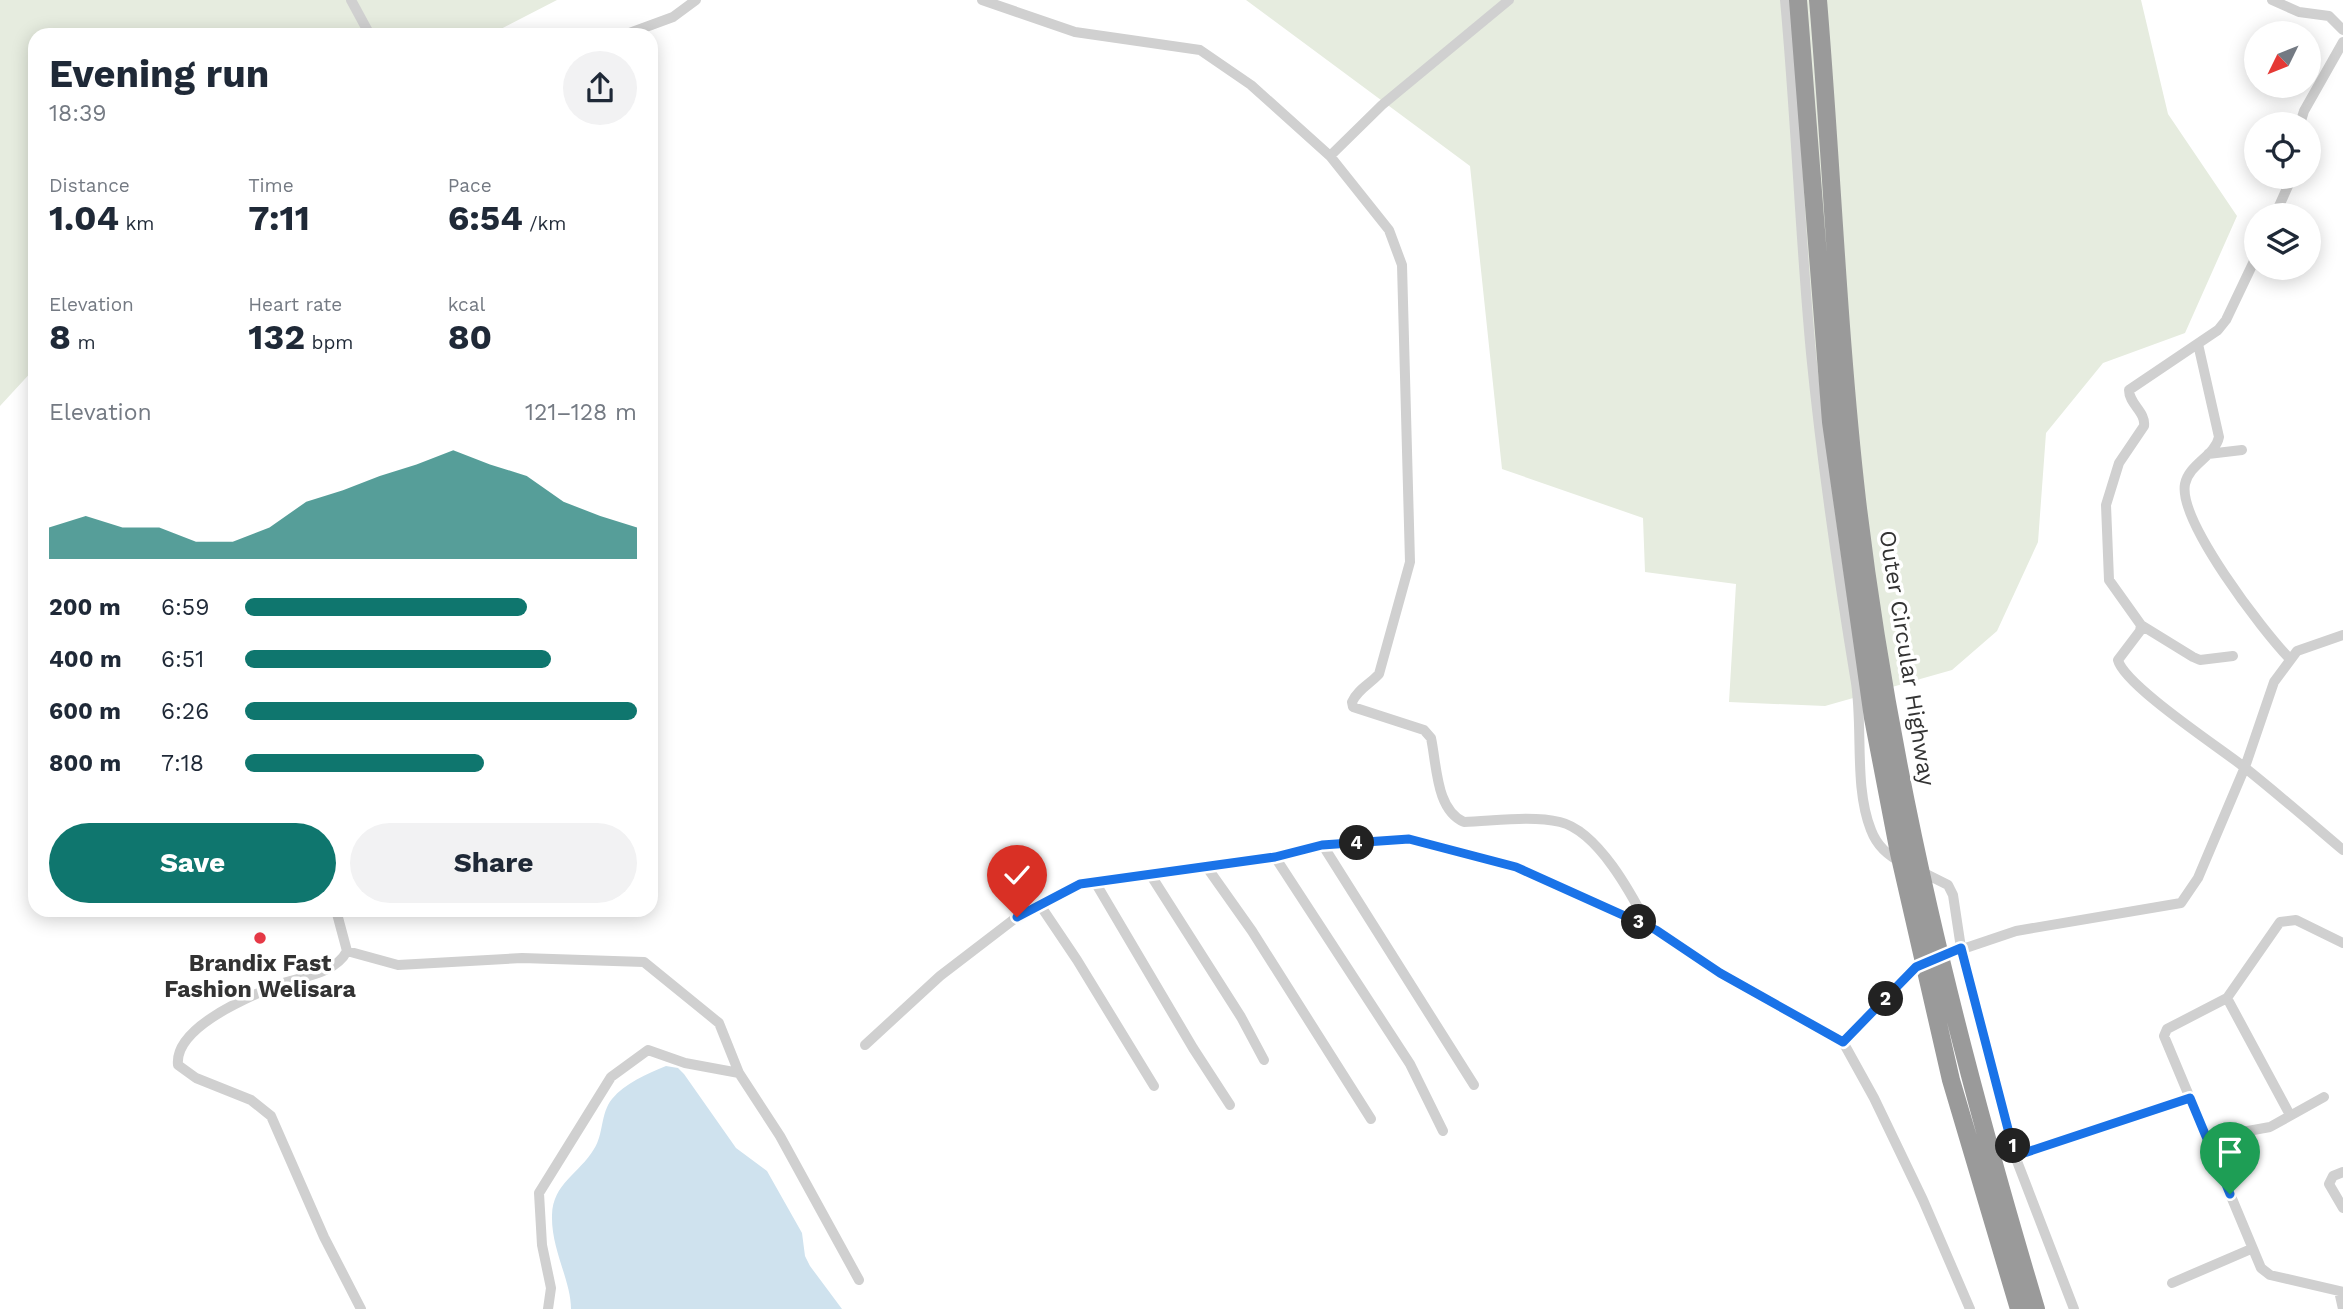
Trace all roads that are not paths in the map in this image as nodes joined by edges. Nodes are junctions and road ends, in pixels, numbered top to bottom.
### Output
1 (351, 0) edge
2 (695, 0) edge
3 (982, 0) edge
4 (1509, 0) edge
5 (1785, 0) edge
6 (1798, 0) edge
7 (1818, 0) edge
8 (2272, 0) edge
9 (366, 28) edge
10 (644, 28) edge
11 (2343, 30) edge
12 (2343, 42) edge
13 (2304, 112) edge
14 (1330, 156) junction
15 (2245, 280) edge
16 (2198, 344) junction
17 (2242, 450) dead end
18 (2208, 454) junction
19 (2141, 625) junction
20 (2343, 635) edge
21 (2233, 656) dead end
22 (2289, 658) junction
23 (2245, 767) junction
24 (1322, 845) junction
25 (2343, 850) edge
26 (1275, 857) junction
27 (1206, 866) junction
28 (1150, 874) junction
29 (1095, 882) junction
30 (1040, 905) junction
31 (338, 917) edge
32 (1648, 926) junction
33 (2343, 943) edge
34 (1961, 948) junction
35 (347, 951) junction
36 (2227, 998) junction
37 (1843, 1042) junction
38 (865, 1045) dead end
39 (1264, 1060) dead end
40 (739, 1073) junction
41 (1474, 1085) dead end
42 (1154, 1086) dead end
43 (2324, 1097) dead end
44 (2190, 1098) junction
45 (1230, 1105) dead end
46 (2290, 1115) junction
47 (1371, 1119) dead end
48 (1443, 1131) dead end
49 (2209, 1138) junction
50 (2015, 1156) junction
51 (2343, 1172) edge
52 (2343, 1208) edge
53 (2251, 1249) junction
54 (859, 1280) dead end
55 (2172, 1283) dead end
56 (2341, 1291) edge
57 (361, 1309) edge
58 (548, 1309) edge
59 (1970, 1309) edge
60 (2019, 1309) edge
61 (2036, 1309) edge
62 (2074, 1309) edge
63 (2343, 1309) edge

1 - 9 street
2 - 10 street
3 - 14 street
4 - 14 street
5 - 34 street
6 - 60 highway, Outer Circular Highway, bridge
7 - 61 highway, Outer Circular Highway, bridge
8 - 11 street
12 - 13 street
14 - 32 street
15 - 16 street
16 - 18 street
16 - 19 street
17 - 18 street
18 - 22 street
19 - 21 street
19 - 23 street
20 - 22 street
22 - 23 street
23 - 25 street
23 - 34 street
24 - 26 street
24 - 32 street
24 - 41 street
26 - 27 street
26 - 48 street
27 - 28 street
27 - 47 street
28 - 29 street
28 - 39 street
29 - 30 street
29 - 45 street
30 - 38 street
30 - 42 street
31 - 35 street
32 - 37 street
33 - 36 street
34 - 37 street
34 - 50 street
35 - 40 street
35 - 57 street
36 - 44 street
36 - 46 street
37 - 59 street
40 - 54 street
40 - 58 street
43 - 46 street
44 - 49 street
44 - 50 street
46 - 49 street
49 - 53 street
50 - 62 street
51 - 52 street
53 - 55 street
53 - 56 street
56 - 63 street

